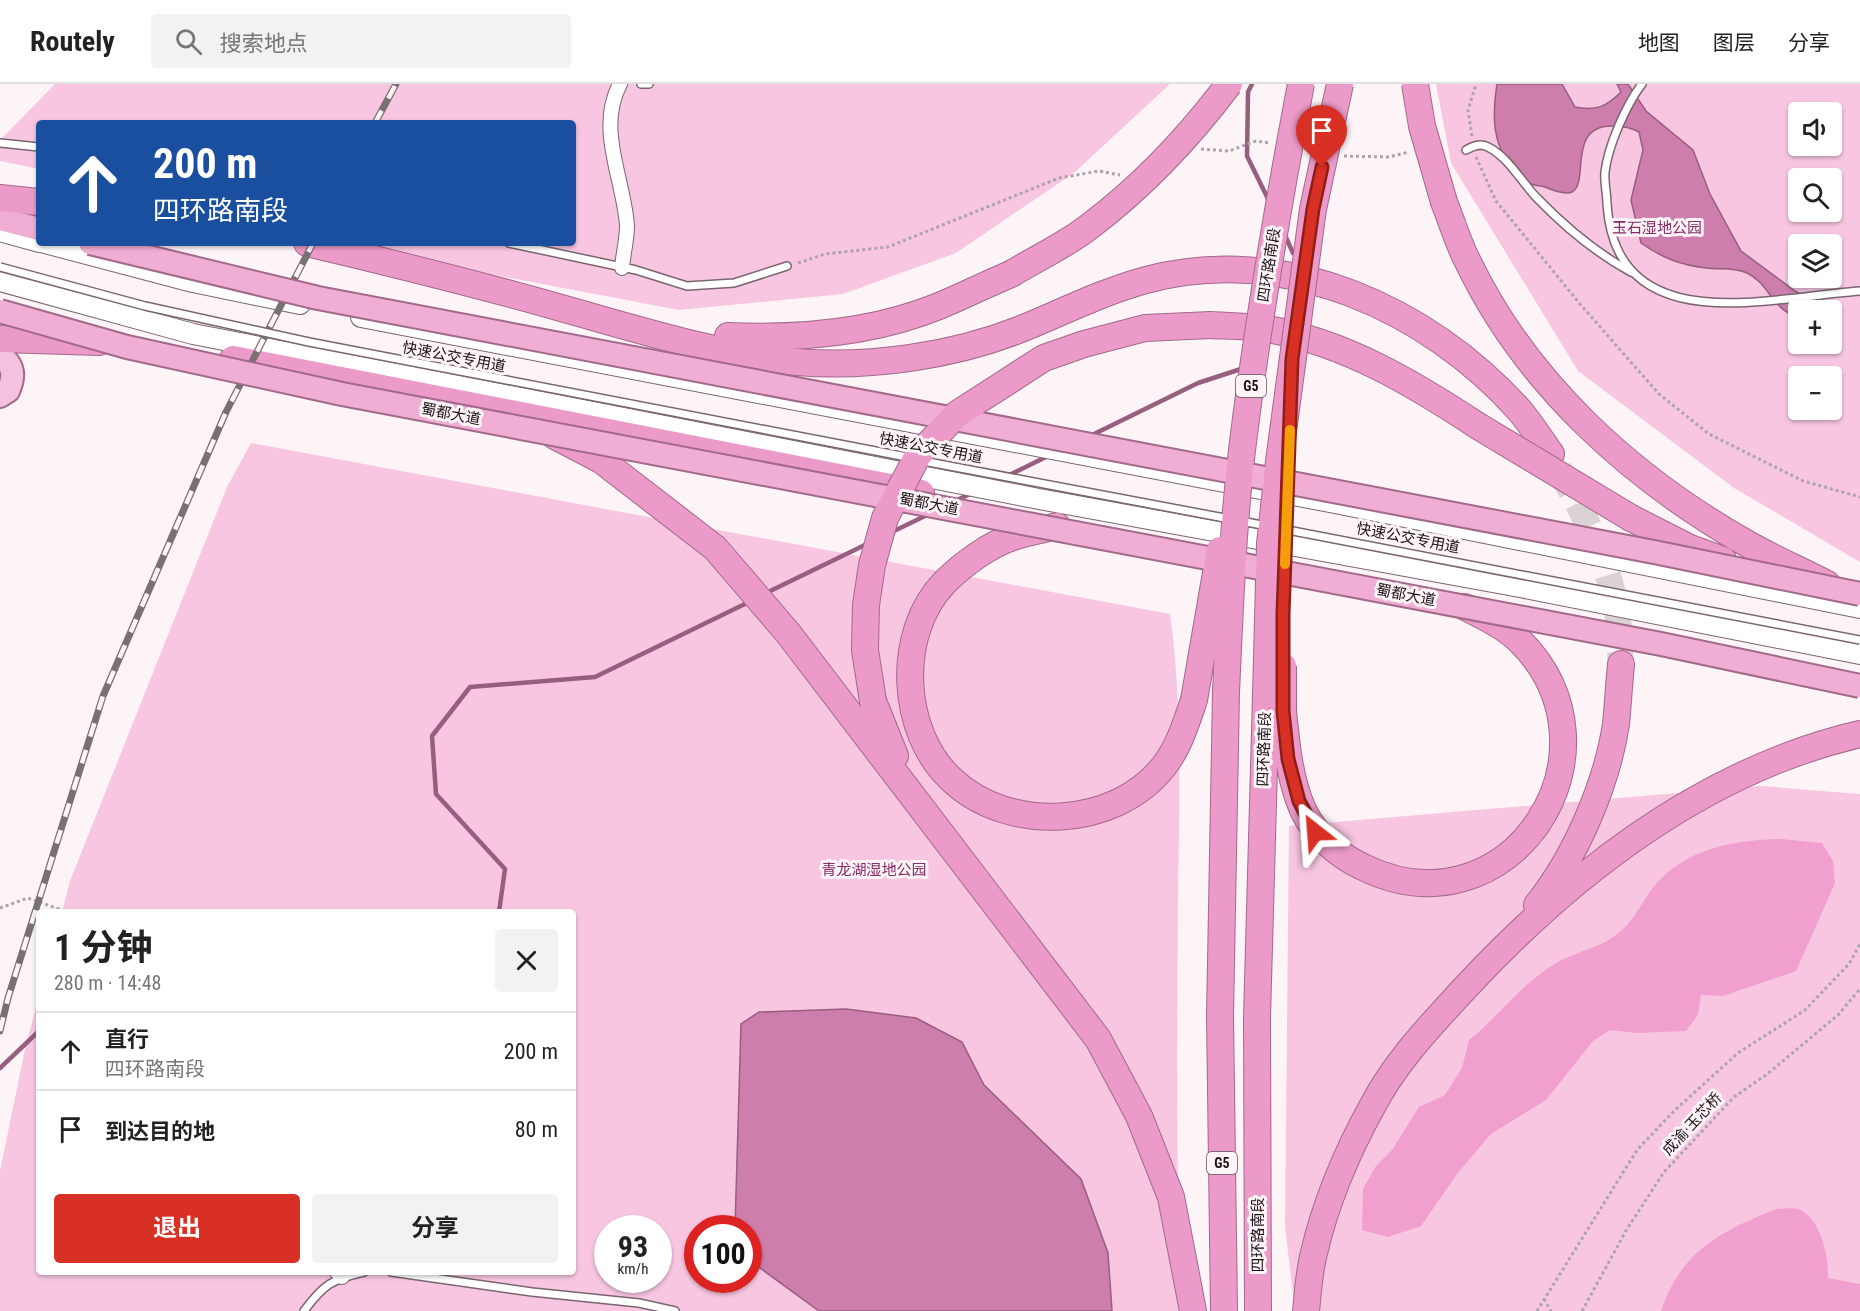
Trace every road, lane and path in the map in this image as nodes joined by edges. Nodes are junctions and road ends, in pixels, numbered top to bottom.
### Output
1 (620, 84) edge
2 (641, 84) edge
3 (649, 84) edge
4 (1228, 84) edge
5 (1301, 84) edge
6 (1340, 84) edge
7 (1415, 84) edge
8 (1476, 84) edge
9 (1642, 84) edge
10 (0, 143) edge
11 (1278, 145) dead end
12 (36, 147) edge
13 (1470, 148) junction
14 (1199, 149) dead end
15 (1420, 150) dead end
16 (1344, 156) dead end
17 (1122, 175) dead end
18 (0, 198) edge
19 (36, 202) edge
20 (0, 219) edge
21 (36, 228) edge
22 (0, 231) edge
23 (36, 241) edge
24 (56, 246) edge
25 (102, 246) edge
26 (319, 246) edge
27 (523, 246) edge
28 (787, 266) joint
29 (0, 267) edge
30 (622, 268) junction
31 (1633, 273) junction
32 (0, 281) edge
33 (1860, 291) edge
34 (0, 312) edge
35 (636, 328) junction
36 (0, 339) edge
37 (0, 355) edge
38 (0, 396) edge
39 (510, 412) junction
40 (1244, 435) junction
41 (1551, 454) tunnel mouth
42 (1860, 496) edge
43 (1070, 523) junction
44 (1827, 584) junction
45 (1860, 593) edge
46 (1440, 595) junction
47 (1860, 608) edge
48 (1860, 640) edge
49 (1860, 654) edge
50 (1620, 664) tunnel mouth
51 (1860, 677) edge
52 (1860, 686) edge
53 (1274, 703) junction
54 (1860, 734) edge
55 (905, 784) junction
56 (0, 908) edge
57 (59, 909) edge
58 (1511, 938) junction
59 (1860, 944) edge
60 (1860, 989) edge
61 (338, 1275) edge
62 (412, 1275) edge
63 (1544, 1299) junction
64 (304, 1311) edge
65 (675, 1311) edge
66 (1193, 1311) edge
67 (1224, 1311) edge
68 (1258, 1311) edge
69 (1306, 1311) edge
70 (1537, 1311) edge
71 (1551, 1311) edge
72 (1582, 1311) edge

1 - 30 street
2 - 3 lane
4 - 35 highway, bridge
5 - 40 highway, 四环路南段 / G5, bridge
6 - 53 highway, 四环路南段 / G5, bridge
7 - 44 highway, bridge
8 - 13 path
9 - 31 lane
10 - 12 lane
11 - 14 path
13 - 31 lane
13 - 42 path
15 - 16 path
17 - 28 path
18 - 19 highway
20 - 21 highway
22 - 23 main road
24 - 47 main road
25 - 45 highway, bridge
26 - 35 highway
27 - 30 lane
28 - 30 lane
29 - 48 lane, 快速公交专用道, bridge
31 - 33 lane
32 - 49 main road
34 - 52 highway, 蜀都大道, bridge
35 - 41 highway
36 - 39 highway
37 - 38 main road
39 - 43 highway
39 - 55 highway
40 - 43 highway, bridge
40 - 67 highway, 四环路南段 / G5, bridge
43 - 46 highway
44 - 45 highway
44 - 55 highway, bridge
46 - 51 highway
46 - 53 highway
50 - 58 highway
53 - 68 highway, 四环路南段 / G5
54 - 58 highway
55 - 66 highway
56 - 57 path
58 - 69 highway
59 - 63 path
60 - 72 path, 成渝·玉芯桥
61 - 64 lane
62 - 65 lane
63 - 70 path
63 - 71 path

